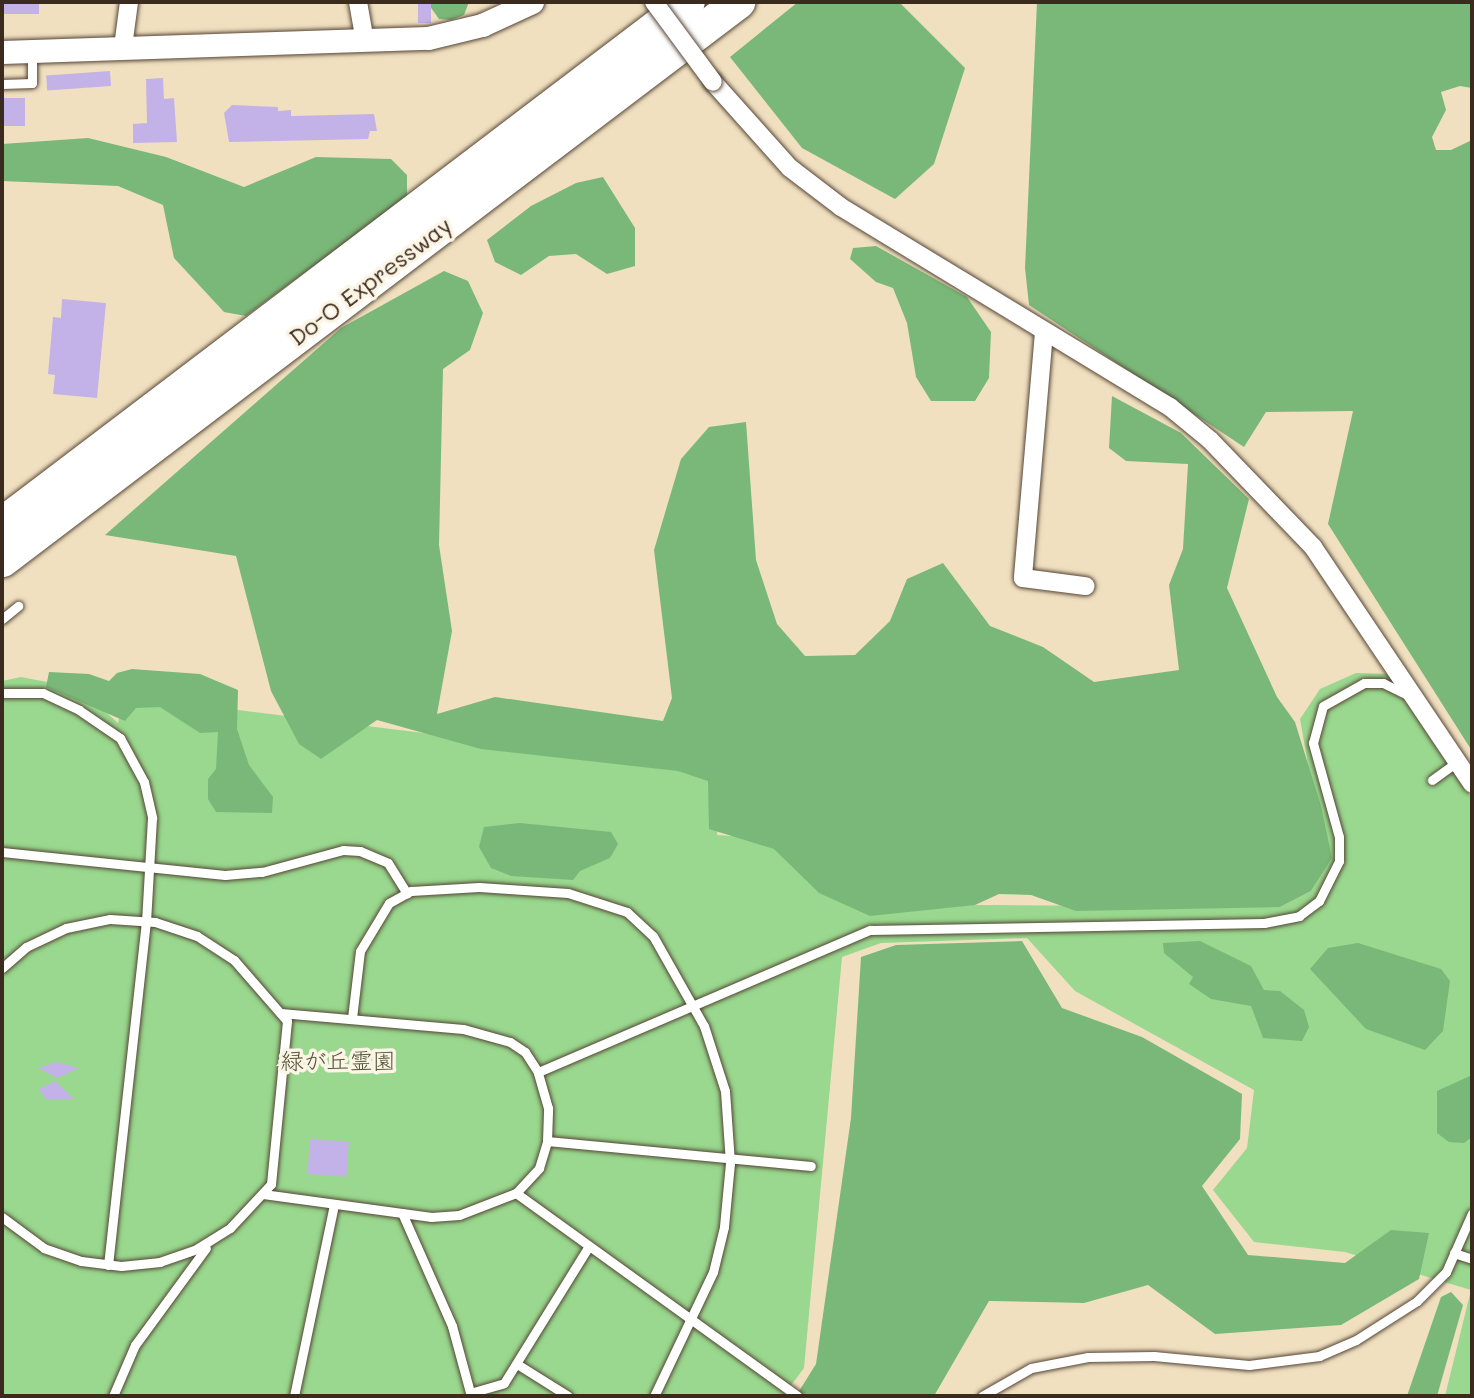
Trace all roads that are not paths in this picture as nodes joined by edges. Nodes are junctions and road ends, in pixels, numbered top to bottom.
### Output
1 (129, 2) edge
2 (358, 2) edge
3 (532, 2) edge
4 (654, 2) edge
5 (688, 2) edge
6 (738, 2) edge
7 (365, 41) junction
8 (123, 47) junction
9 (32, 51) junction
10 (2, 52) edge
11 (2, 84) edge
12 (1044, 332) junction
13 (2, 523) edge
14 (2, 560) edge
15 (1085, 586) dead end
16 (18, 606) dead end
17 (2, 619) edge
18 (2, 693) edge
19 (1419, 704) junction
20 (1457, 762) junction
21 (1432, 780) dead end
22 (1472, 784) edge
23 (2, 852) edge
24 (151, 867) junction
25 (407, 893) junction
26 (146, 921) junction
27 (2, 968) edge
28 (694, 1003) junction
29 (281, 1013) junction
30 (352, 1018) junction
31 (538, 1072) junction
32 (547, 1141) junction
33 (730, 1158) junction
34 (811, 1166) dead end
35 (516, 1193) junction
36 (263, 1195) junction
37 (334, 1205) junction
38 (402, 1213) junction
39 (1472, 1213) edge
40 (2, 1217) edge
41 (215, 1238) junction
42 (589, 1246) junction
43 (1454, 1253) junction
44 (1472, 1259) edge
45 (108, 1265) junction
46 (691, 1321) junction
47 (517, 1364) junction
48 (471, 1395) edge
49 (113, 1396) edge
50 (294, 1396) edge
51 (568, 1396) edge
52 (654, 1396) edge
53 (797, 1396) edge
54 (982, 1396) edge

1 - 8 street
2 - 7 street
3 - 7 street
4 - 12 street, bridge
5 - 13 highway, Do-O Expressway
6 - 14 highway, Do-O Expressway
7 - 8 street
8 - 9 street
9 - 10 street
9 - 11 lane
12 - 15 street
12 - 19 street
16 - 17 lane
18 - 24 lane
19 - 20 street
19 - 28 lane
20 - 21 lane
20 - 22 street
23 - 24 lane
24 - 25 lane
24 - 26 lane
25 - 28 lane
25 - 30 lane
26 - 27 lane
26 - 29 lane
26 - 45 lane
28 - 31 lane
28 - 33 lane
29 - 30 lane
29 - 36 lane
30 - 31 lane
31 - 32 lane
32 - 33 lane
32 - 35 lane
33 - 34 lane
33 - 46 lane
35 - 38 lane
35 - 42 lane
36 - 37 lane
36 - 41 lane
37 - 38 lane
37 - 50 lane
38 - 48 lane
39 - 43 lane
40 - 45 lane
41 - 45 lane
41 - 49 lane
42 - 46 lane
42 - 47 lane
43 - 44 lane
43 - 54 lane
46 - 52 lane
46 - 53 lane
47 - 48 lane
47 - 51 lane

